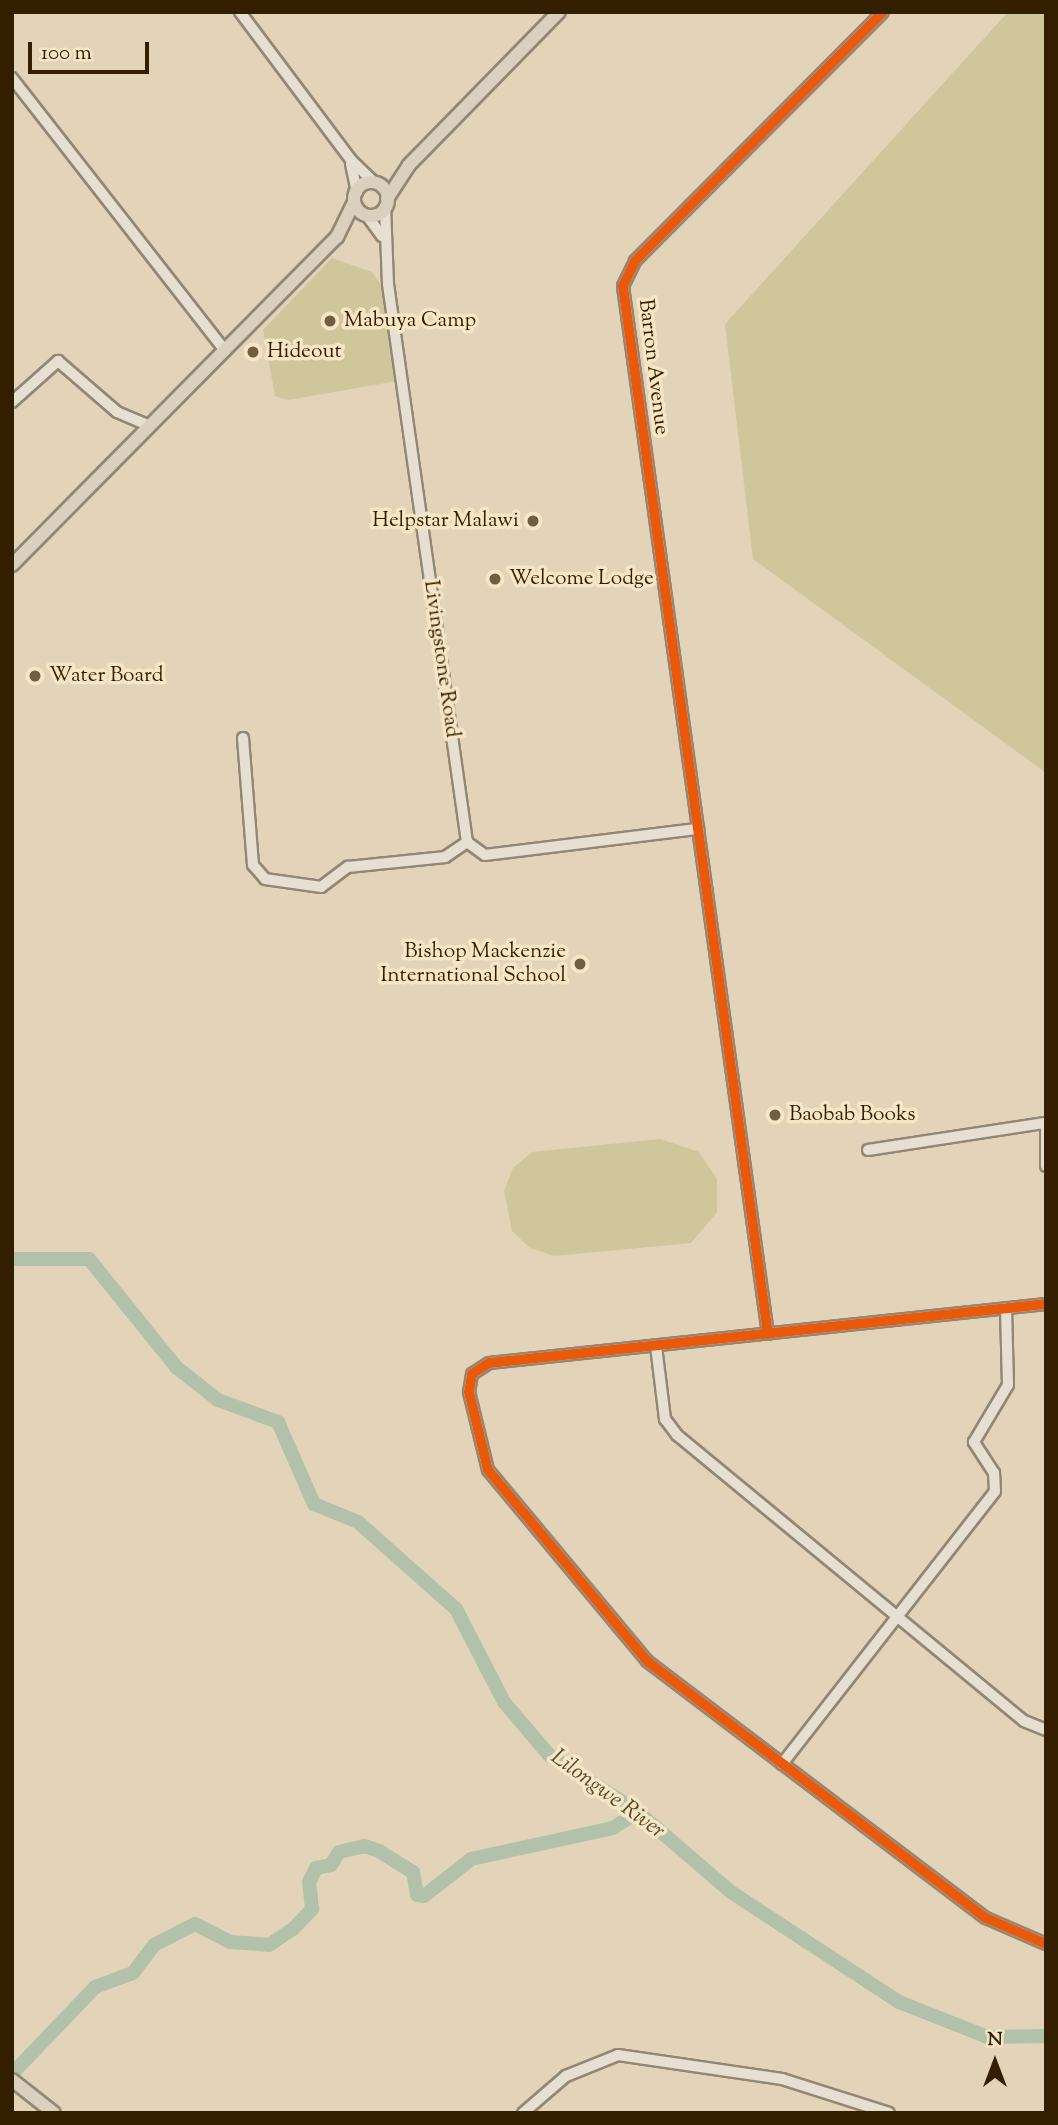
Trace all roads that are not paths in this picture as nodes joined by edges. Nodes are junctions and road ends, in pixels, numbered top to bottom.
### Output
1 (240, 12) edge
2 (559, 12) edge
3 (883, 12) edge
4 (12, 78) edge
5 (351, 160) junction
6 (409, 165) junction
7 (373, 181) junction
8 (356, 197) junction
9 (386, 202) junction
10 (369, 217) junction
11 (337, 237) junction
12 (383, 240) junction
13 (225, 351) junction
14 (12, 402) edge
15 (150, 426) junction
16 (12, 565) edge
17 (243, 738) dead end
18 (698, 829) junction
19 (467, 842) junction
20 (1046, 1123) edge
21 (868, 1150) dead end
22 (1046, 1166) edge
23 (1046, 1304) edge
24 (1006, 1308) junction
25 (768, 1334) junction
26 (656, 1346) junction
27 (898, 1611) junction
28 (1046, 1730) edge
29 (782, 1764) junction
30 (1046, 1944) edge
31 (15, 2082) edge
32 (54, 2113) edge
33 (523, 2113) edge
34 (889, 2113) edge

1 - 5 street
2 - 6 main road
3 - 18 street, Barron Avenue
4 - 13 street
5 - 7 street
5 - 8 street
6 - 7 main road
6 - 9 main road
7 - 8 main road
7 - 9 main road
8 - 10 main road
8 - 11 main road
9 - 10 main road
9 - 12 street, Livingstone Road
10 - 11 main road
10 - 12 street, Livingstone Road
11 - 13 main road
12 - 19 street, Livingstone Road
13 - 15 main road
14 - 15 street
15 - 16 main road
17 - 19 street
18 - 19 street
18 - 25 street
20 - 21 street
20 - 22 street
23 - 24 street
24 - 25 street
24 - 27 street
25 - 26 street
26 - 27 street
26 - 29 street
27 - 28 street
27 - 29 street
29 - 30 street
31 - 32 main road
33 - 34 street

